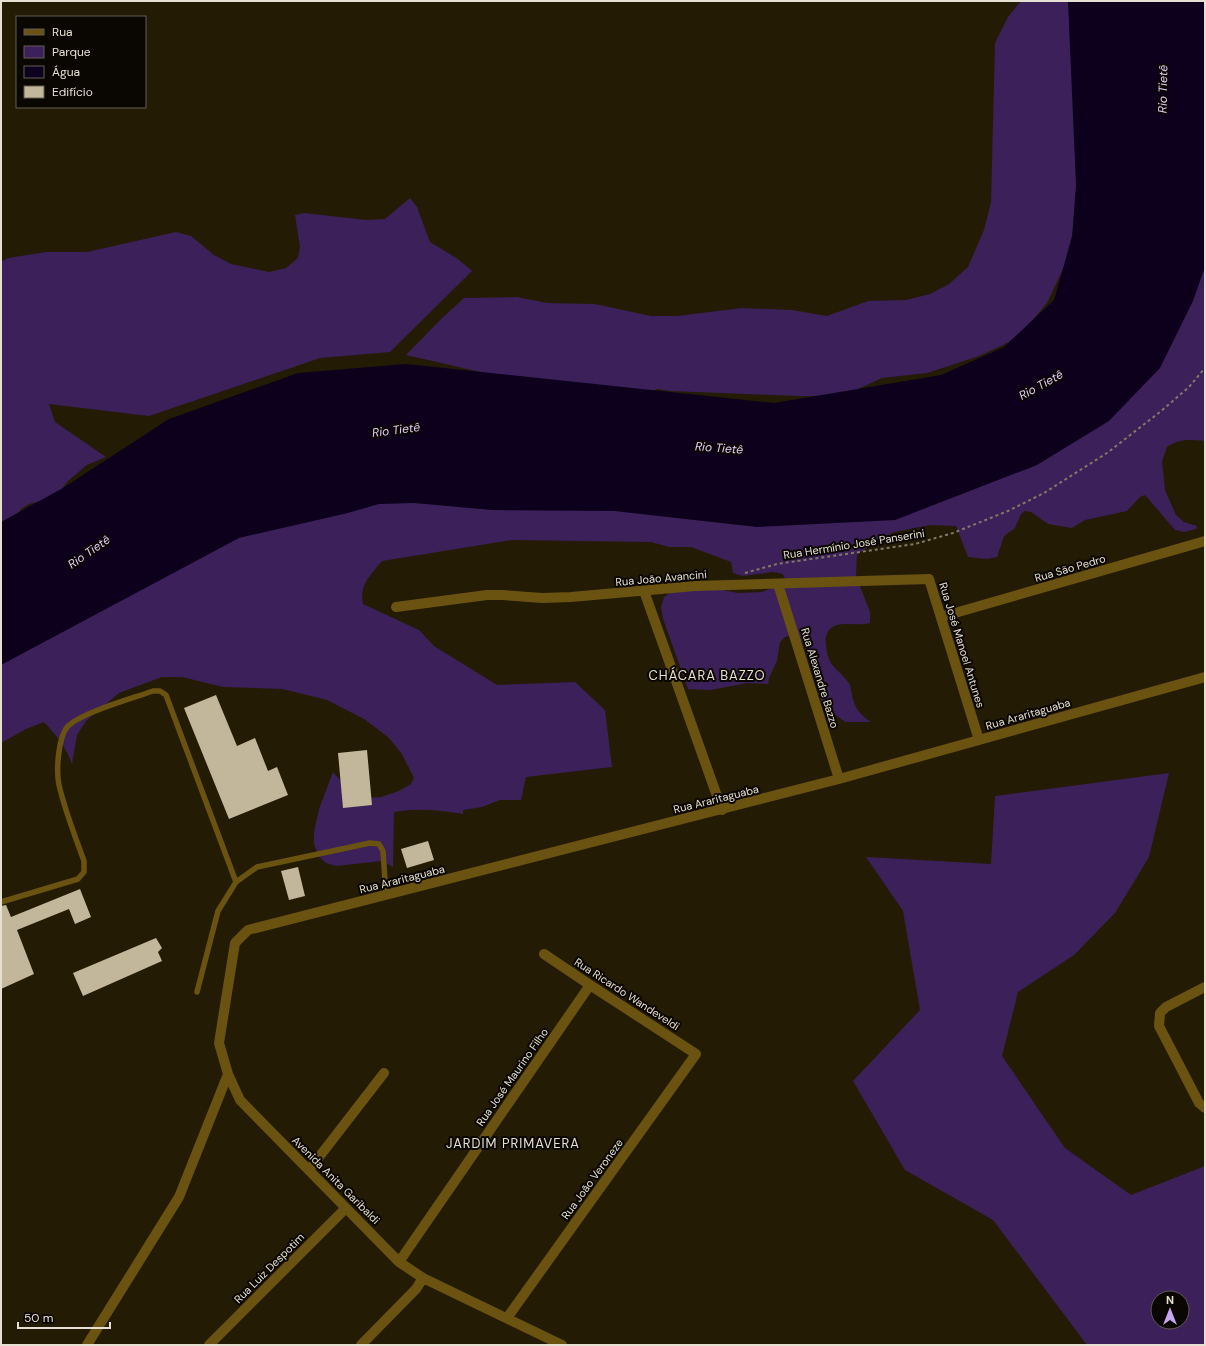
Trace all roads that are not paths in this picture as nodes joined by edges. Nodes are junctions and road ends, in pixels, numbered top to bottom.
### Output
1 (1205, 541) edge
2 (929, 579) joint
3 (778, 584) junction
4 (644, 591) junction
5 (396, 607) dead end
6 (941, 617) junction
7 (1205, 677) edge
8 (979, 740) junction
9 (839, 779) junction
10 (722, 810) junction
11 (236, 882) junction
12 (386, 895) junction
13 (1, 902) edge
14 (235, 943) joint
15 (544, 954) dead end
16 (590, 985) junction
17 (1205, 987) edge
18 (197, 992) dead end
19 (696, 1054) joint
20 (384, 1073) dead end
21 (228, 1074) junction
22 (1205, 1108) edge
23 (309, 1170) junction
24 (346, 1208) junction
25 (399, 1262) junction
26 (422, 1278) junction
27 (507, 1318) junction
28 (87, 1345) edge
29 (208, 1345) edge
30 (361, 1345) edge
31 (562, 1345) edge

1 - 6 street, Rua São Pedro
2 - 3 street, Rua João Avancini
2 - 6 street, Rua José Manoel Antunes
3 - 4 street, Rua João Avancini
3 - 9 street, Rua Alexandre Bazzo
4 - 5 street, Rua João Avancini
4 - 10 street
6 - 8 street, Rua José Manoel Antunes
7 - 8 street, Rua Araritaguaba
8 - 9 street, Rua Araritaguaba
9 - 10 street, Rua Araritaguaba
10 - 12 street, Rua Araritaguaba
11 - 12 lane
11 - 13 lane
11 - 18 lane
12 - 14 street, Rua Araritaguaba
14 - 21 street, Avenida Anita Garibaldi
15 - 16 street, Rua Ricardo Wandeveldi
16 - 19 street, Rua Ricardo Wandeveldi
16 - 25 street, Rua José Maurino Filho
17 - 22 street
19 - 27 street, Rua João Veroneze
20 - 23 street
21 - 23 street, Avenida Anita Garibaldi
21 - 28 street
23 - 24 street, Avenida Anita Garibaldi
24 - 25 street, Avenida Anita Garibaldi
24 - 29 street, Rua Luiz Despotim
25 - 26 street, Avenida Anita Garibaldi
26 - 27 street, Avenida Anita Garibaldi
26 - 30 street
27 - 31 street, Avenida Anita Garibaldi

